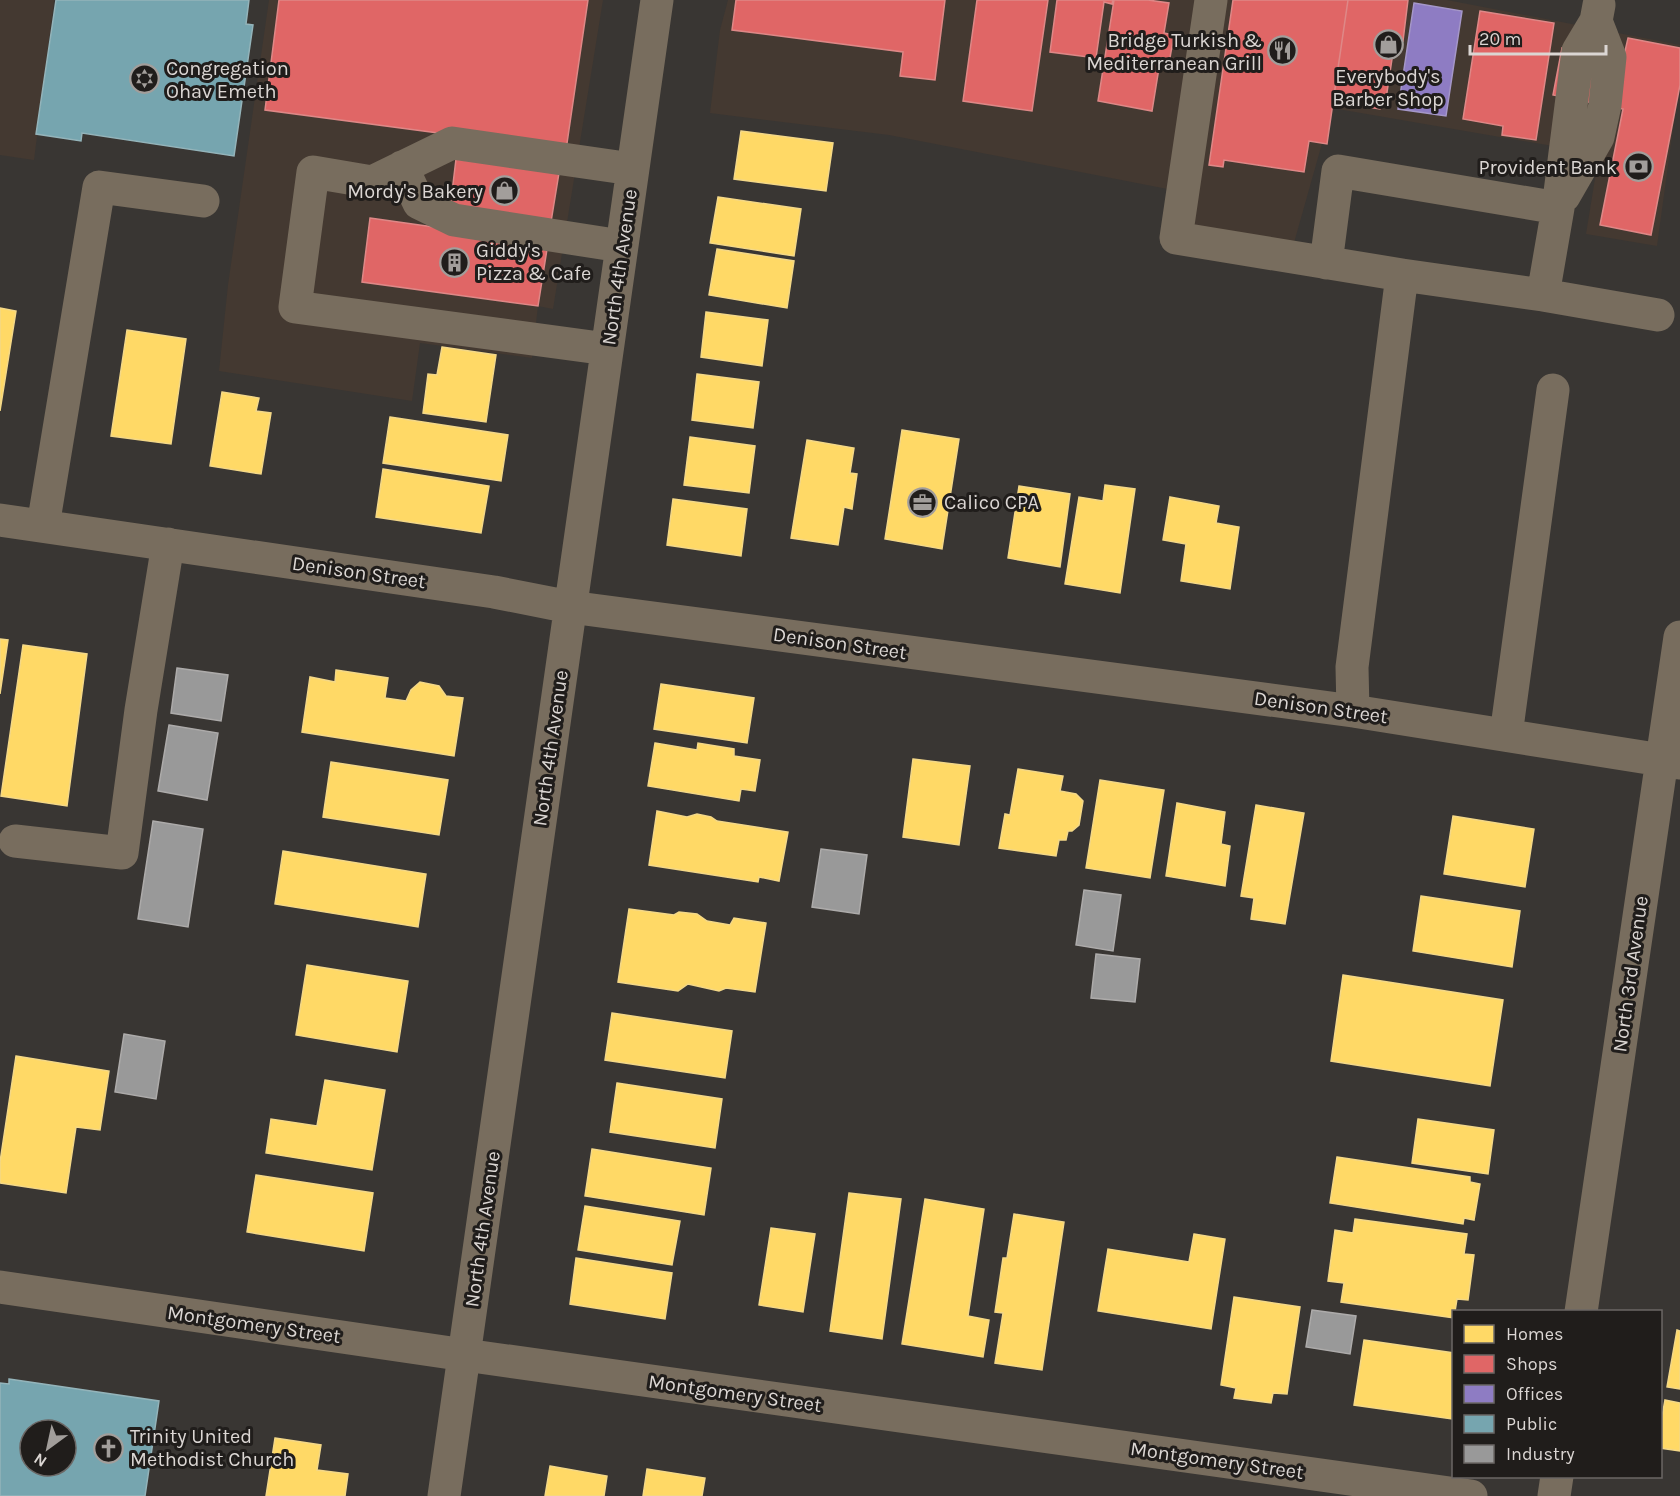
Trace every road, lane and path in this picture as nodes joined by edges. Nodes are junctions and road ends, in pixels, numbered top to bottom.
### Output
1 (657, 0) edge
2 (1211, 0) edge
3 (1598, 10) edge
4 (402, 167) junction
5 (632, 169) junction
6 (203, 201) dead end
7 (1558, 208) junction
8 (621, 246) junction
9 (1326, 263) junction
10 (1402, 275) junction
11 (1543, 295) junction
12 (1658, 315) dead end
13 (607, 349) junction
14 (1553, 390) dead end
15 (0, 520) edge
16 (43, 526) junction
17 (168, 544) junction
18 (570, 607) junction
19 (1680, 637) edge
20 (1353, 711) junction
21 (1506, 735) junction
22 (1671, 762) edge
23 (15, 841) dead end
24 (0, 1287) edge
25 (1581, 1310) edge
26 (465, 1355) junction
27 (1557, 1478) edge
28 (444, 1496) edge
29 (1471, 1496) edge
30 (1554, 1496) edge

1 - 5 street, North 4th Avenue
2 - 9 street
3 - 7 street
4 - 5 street
4 - 8 street
4 - 13 street
5 - 8 street, North 4th Avenue
6 - 16 street
7 - 9 street
7 - 11 street
8 - 13 street, North 4th Avenue
9 - 10 street
10 - 11 street
10 - 20 street
11 - 12 street
13 - 18 street, North 4th Avenue
14 - 21 street
15 - 16 street, Denison Street
16 - 17 street, Denison Street
17 - 18 street, Denison Street
17 - 23 street
18 - 20 street, Denison Street
18 - 26 street, North 4th Avenue
19 - 22 street, North 3rd Avenue
20 - 21 street, Denison Street
21 - 22 street, Denison Street
22 - 25 street, North 3rd Avenue
24 - 26 street, Montgomery Street
26 - 28 street, North 4th Avenue
26 - 29 street, Montgomery Street
27 - 30 street

